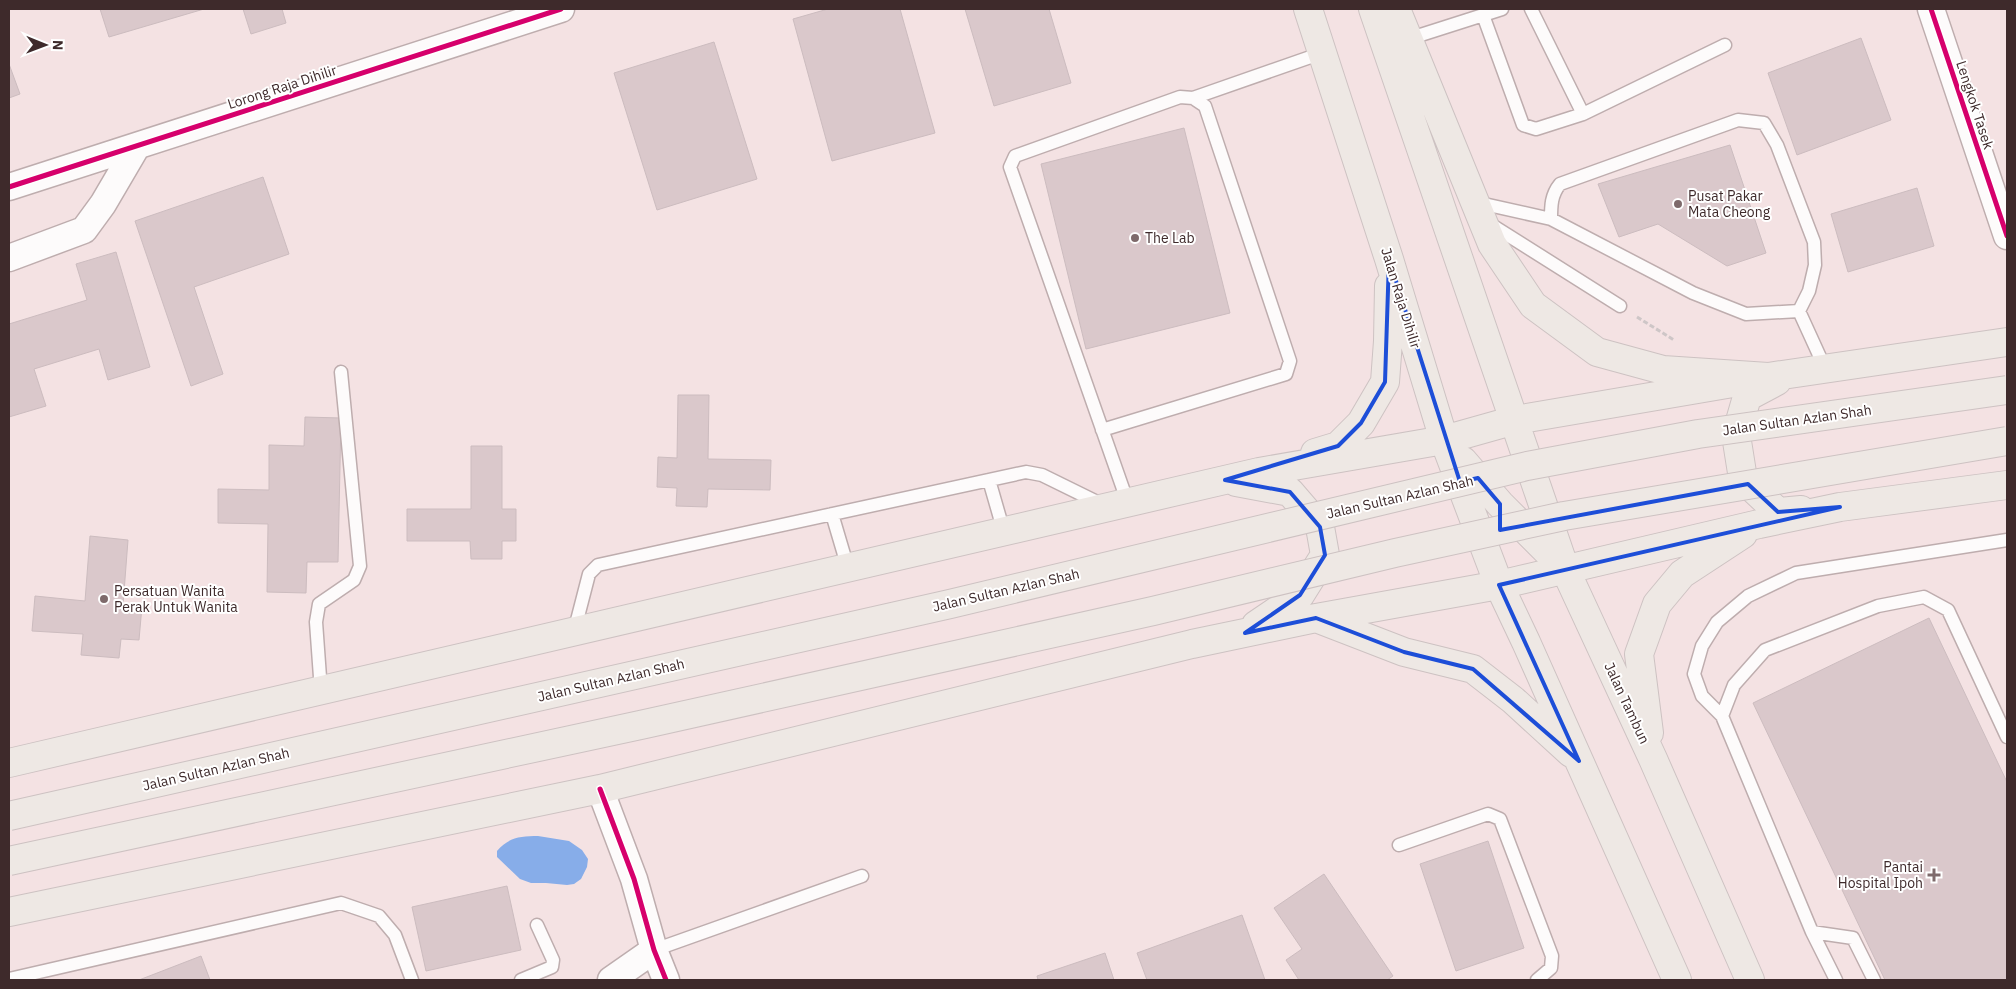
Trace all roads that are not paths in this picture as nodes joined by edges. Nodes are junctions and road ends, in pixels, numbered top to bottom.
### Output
1 (557, 9) edge
2 (1308, 9) edge
3 (1373, 9) edge
4 (1396, 9) edge
5 (1502, 9) edge
6 (1531, 9) edge
7 (1931, 9) edge
8 (1483, 15) junction
9 (1408, 39) junction
10 (1725, 45) dead end
11 (1322, 53) junction
12 (1193, 98) junction
13 (1583, 114) junction
14 (137, 146) junction
15 (9, 187) edge
16 (1479, 211) junction
17 (1551, 219) junction
18 (2007, 236) edge
19 (9, 258) edge
20 (1389, 258) junction
21 (1620, 306) dead end
22 (1799, 311) junction
23 (2007, 342) edge
24 (1825, 368) junction
25 (341, 372) dead end
26 (1779, 375) junction
27 (2007, 390) edge
28 (1515, 420) junction
29 (1102, 430) junction
30 (1444, 440) junction
31 (2007, 441) edge
32 (1259, 472) junction
33 (989, 480) junction
34 (1225, 480) junction
35 (2007, 485) edge
36 (1500, 504) junction
37 (1118, 506) junction
38 (1840, 507) junction
39 (832, 514) junction
40 (1759, 524) junction
41 (1004, 532) junction
42 (2007, 540) edge
43 (848, 568) junction
44 (1565, 569) junction
45 (1499, 585) junction
46 (1316, 618) junction
47 (574, 632) junction
48 (1245, 633) junction
49 (321, 691) junction
50 (1722, 716) junction
51 (2007, 736) edge
52 (1653, 759) junction
53 (1579, 761) junction
54 (9, 763) edge
55 (600, 789) junction
56 (9, 816) edge
57 (1399, 845) dead end
58 (9, 860) edge
59 (862, 876) dead end
60 (9, 912) edge
61 (537, 925) dead end
62 (1812, 932) junction
63 (654, 950) junction
64 (9, 979) edge
65 (412, 980) edge
66 (521, 980) edge
67 (611, 980) edge
68 (666, 980) edge
69 (1537, 980) edge
70 (1676, 980) edge
71 (1750, 980) edge
72 (1836, 980) edge
73 (1874, 980) edge

1 - 14 street, Lorong Raja Dihilir
2 - 11 main road, Jalan Raja Dihilir
3 - 28 main road
4 - 9 main road
5 - 8 lane
6 - 13 lane
7 - 18 street, Lengkok Tasek
8 - 9 lane
8 - 13 lane
9 - 16 main road
10 - 13 lane
11 - 12 lane
11 - 20 main road, Jalan Raja Dihilir
12 - 29 lane
12 - 29 lane
14 - 15 street, Lorong Raja Dihilir
14 - 19 street
16 - 17 lane
16 - 21 lane
16 - 26 main road
17 - 22 lane
17 - 22 lane
20 - 30 main road, Jalan Raja Dihilir
20 - 32 main road
22 - 24 lane
23 - 24 main road
24 - 26 main road
25 - 49 lane
26 - 28 main road
26 - 38 main road
27 - 56 main road, Jalan Sultan Azlan Shah, bridge
28 - 30 main road
28 - 36 main road
28 - 44 main road, Jalan Tambun
29 - 37 lane
30 - 32 main road
30 - 36 main road
30 - 45 main road, Jalan Raja Dihilir
31 - 58 main road, bridge
32 - 34 main road
33 - 37 lane
33 - 39 lane
33 - 41 lane
34 - 37 main road
34 - 48 main road
35 - 38 main road
36 - 44 main road
36 - 45 main road
37 - 41 main road
38 - 40 main road
39 - 43 lane
39 - 47 lane
40 - 44 main road
40 - 52 main road
41 - 43 main road
42 - 50 lane
43 - 47 main road
44 - 45 main road
44 - 52 main road, Jalan Tambun
45 - 46 main road
45 - 53 main road
46 - 48 main road
46 - 53 main road
47 - 49 main road
48 - 55 main road
49 - 54 main road
50 - 51 lane
50 - 62 lane
52 - 71 main road, Jalan Tambun
53 - 70 main road
55 - 60 main road
55 - 63 street
57 - 69 lane
59 - 63 lane
61 - 66 lane
62 - 72 lane
62 - 73 lane
63 - 67 street
63 - 68 street
64 - 65 lane

